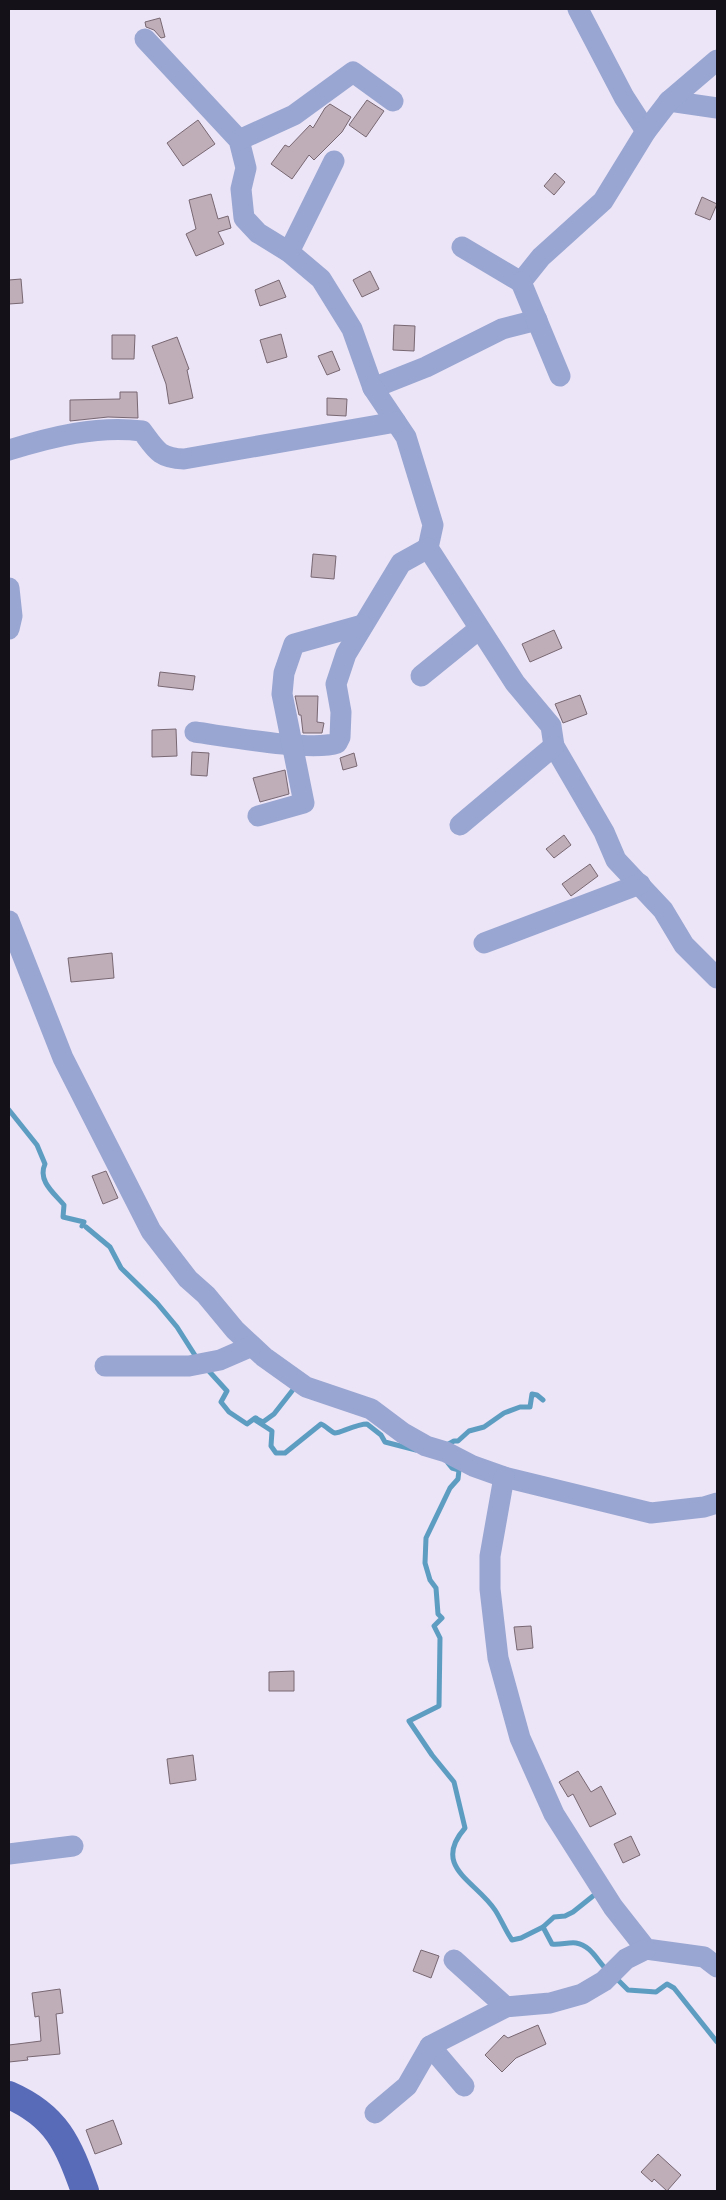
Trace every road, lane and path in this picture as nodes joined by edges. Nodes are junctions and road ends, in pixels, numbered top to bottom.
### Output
1 (578, 9) edge
2 (145, 39) dead end
3 (717, 60) edge
4 (393, 101) dead end
5 (669, 101) junction
6 (717, 108) edge
7 (646, 131) junction
8 (239, 140) junction
9 (334, 161) dead end
10 (462, 247) dead end
11 (289, 252) junction
12 (522, 282) junction
13 (537, 320) junction
14 (560, 376) dead end
15 (373, 388) junction
16 (396, 422) junction
17 (9, 450) edge
18 (428, 548) junction
19 (9, 588) edge
20 (362, 625) junction
21 (9, 629) edge
22 (479, 629) junction
23 (421, 676) dead end
24 (195, 732) dead end
25 (293, 744) junction
26 (554, 746) junction
27 (258, 816) dead end
28 (460, 824) dead end
29 (640, 884) junction
30 (9, 921) edge
31 (484, 943) dead end
32 (717, 978) edge
33 (252, 1346) junction
34 (105, 1366) dead end
35 (504, 1477) junction
36 (717, 1503) edge
37 (73, 1846) dead end
38 (9, 1854) edge
39 (646, 1948) junction
40 (454, 1960) dead end
41 (717, 1967) edge
42 (506, 2007) junction
43 (430, 2046) junction
44 (464, 2086) dead end
45 (9, 2095) edge
46 (376, 2113) dead end
47 (86, 2191) edge

1 - 7 street
2 - 8 street
3 - 5 street
4 - 8 street
5 - 6 street
5 - 7 street
7 - 12 street
8 - 11 street
9 - 11 street
10 - 12 street
11 - 15 street
12 - 13 street
13 - 14 street
13 - 15 street
15 - 16 street
16 - 17 street
16 - 18 street
18 - 20 street
18 - 22 street
19 - 21 street
20 - 25 street
20 - 25 street
22 - 23 street
22 - 26 street
24 - 25 street
25 - 27 street
26 - 28 street
26 - 29 street
29 - 31 street
29 - 32 street
30 - 33 street
33 - 34 street
33 - 35 street
35 - 36 street
35 - 39 street
37 - 38 street
39 - 41 street
39 - 42 street
40 - 42 street
42 - 43 street
43 - 44 street
43 - 46 street
45 - 47 main road

